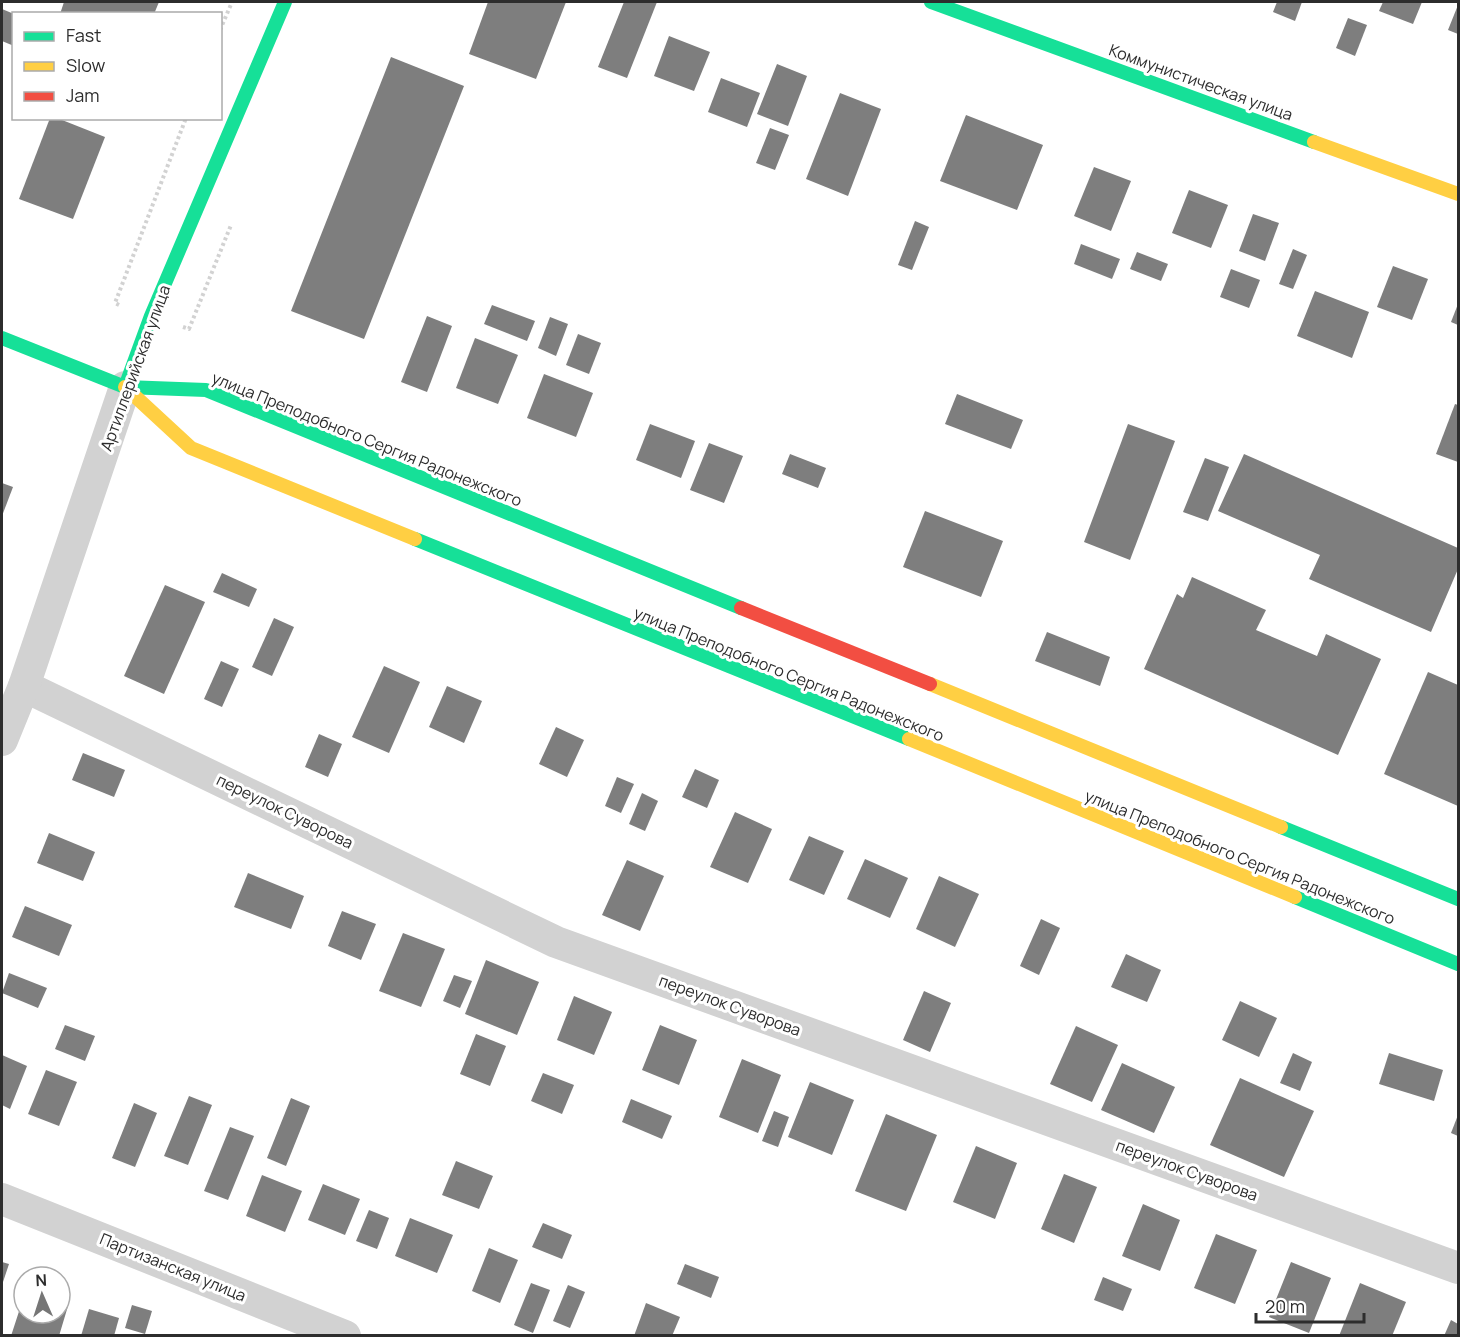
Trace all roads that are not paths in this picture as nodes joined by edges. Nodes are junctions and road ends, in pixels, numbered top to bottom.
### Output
1 (285, 2) edge
2 (931, 2) edge
3 (1458, 194) edge
4 (2, 338) edge
5 (125, 387) junction
6 (24, 686) junction
7 (2, 740) edge
8 (1458, 899) edge
9 (1458, 964) edge
10 (2, 1199) edge
11 (1458, 1268) edge
12 (345, 1335) edge

1 - 5 street, Артиллерийская улица
2 - 3 street, Коммунистическая улица
4 - 5 street, улица Преподобного Сергия Радонежского
5 - 6 street, Артиллерийская улица
5 - 8 street, улица Преподобного Сергия Радонежского
5 - 9 street, улица Преподобного Сергия Радонежского
6 - 7 street, Артиллерийская улица
6 - 11 street, переулок Суворова
10 - 12 street, Партизанская улица

